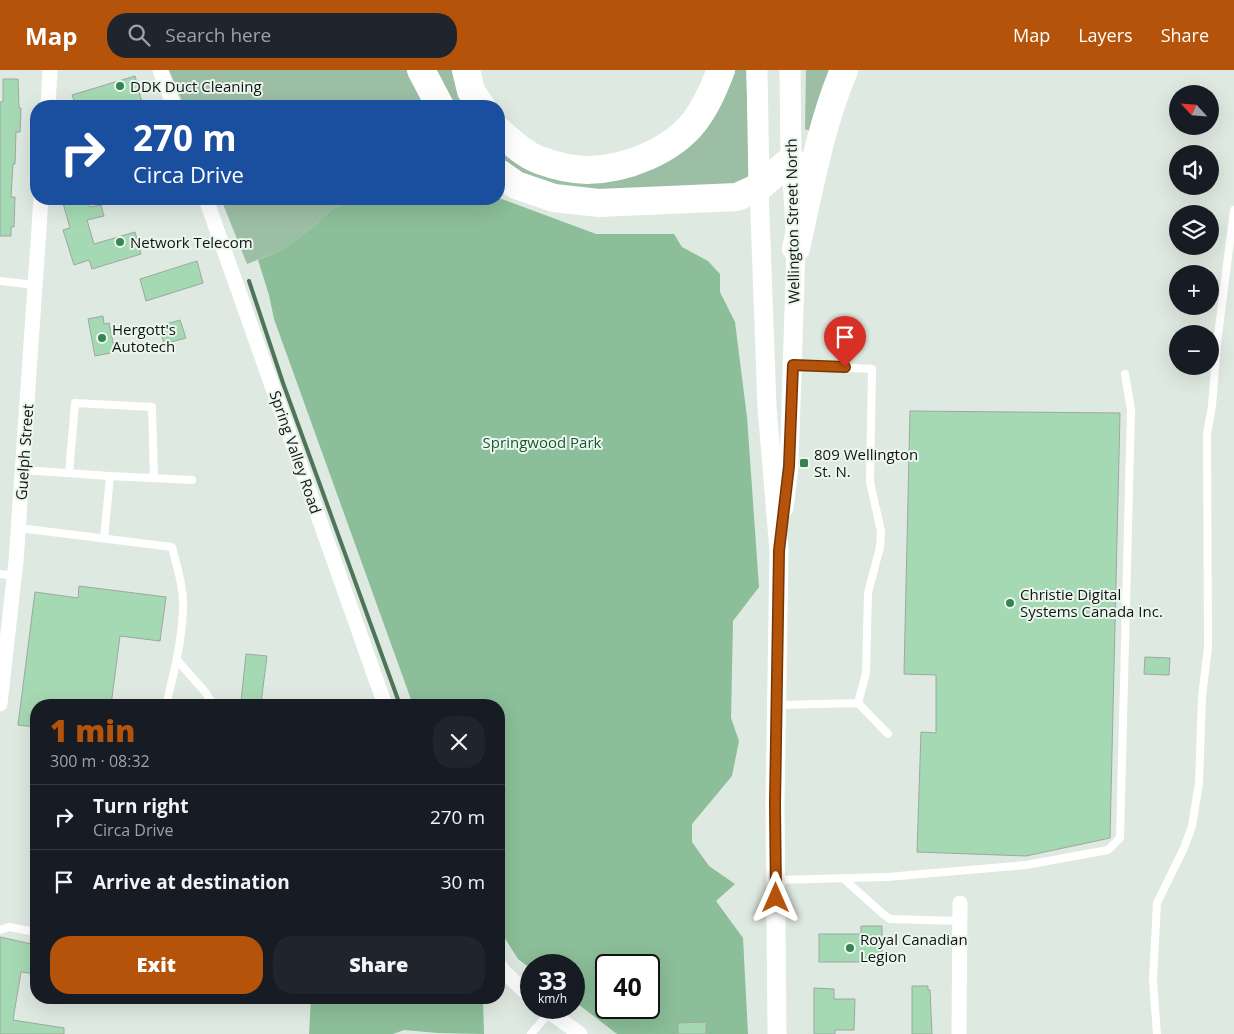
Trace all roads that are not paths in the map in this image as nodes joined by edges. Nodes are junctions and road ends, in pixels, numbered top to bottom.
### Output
1 (50, 70) edge
2 (160, 70) edge
3 (421, 70) edge
4 (466, 70) edge
5 (721, 70) edge
6 (757, 70) edge
7 (790, 70) edge
8 (844, 70) edge
9 (48, 100) edge
10 (172, 100) edge
11 (437, 100) edge
12 (477, 100) edge
13 (505, 137) edge
14 (791, 160) junction
15 (505, 177) edge
16 (759, 187) junction
17 (41, 205) edge
18 (208, 205) edge
19 (1234, 210) edge
20 (796, 248) junction
21 (0, 281) edge
22 (35, 285) junction
23 (793, 365) junction
24 (1125, 374) dead end
25 (22, 470) junction
26 (69, 473) junction
27 (110, 476) junction
28 (154, 478) junction
29 (192, 480) dead end
30 (18, 528) junction
31 (104, 538) junction
32 (779, 551) junction
33 (7, 575) edge
34 (177, 660) junction
35 (167, 699) edge
36 (210, 699) edge
37 (383, 699) edge
38 (858, 703) junction
39 (0, 704) edge
40 (777, 705) junction
41 (888, 734) dead end
42 (844, 878) junction
43 (776, 880) junction
44 (960, 903) dead end
45 (960, 921) junction
46 (0, 930) edge
47 (30, 931) edge
48 (505, 972) edge
49 (520, 986) edge
50 (541, 1019) edge
51 (559, 1019) edge
52 (530, 1034) edge
53 (580, 1034) edge
54 (777, 1034) edge
55 (959, 1034) edge
56 (1157, 1034) edge

1 - 9 street
2 - 10 street
3 - 11 highway
4 - 12 highway
5 - 13 highway
6 - 16 main road, Wellington Street North
7 - 14 main road, Wellington Street North
8 - 20 highway
14 - 16 highway
14 - 20 street, Wellington Street North
15 - 16 highway
16 - 32 street, Wellington Street North
17 - 22 street, Guelph Street
18 - 37 street, Spring Valley Road
19 - 56 lane
20 - 23 street, Wellington Street North
21 - 22 lane
22 - 25 street, Guelph Street
23 - 32 street, Wellington Street North
23 - 38 lane
24 - 42 lane
25 - 26 lane
25 - 30 street, Guelph Street
26 - 27 lane
26 - 28 lane
27 - 28 lane
27 - 31 lane
28 - 29 lane
30 - 31 lane
30 - 33 street, Guelph Street
31 - 34 lane
32 - 40 street, Wellington Street North
33 - 39 street, Guelph Street
34 - 35 lane
34 - 36 lane
38 - 40 lane
38 - 41 lane
40 - 43 street, Wellington Street North
42 - 43 lane
42 - 45 lane
43 - 54 street, Wellington Street North
44 - 45 street
45 - 55 street
46 - 47 lane
48 - 49 street
50 - 52 lane
51 - 53 street

